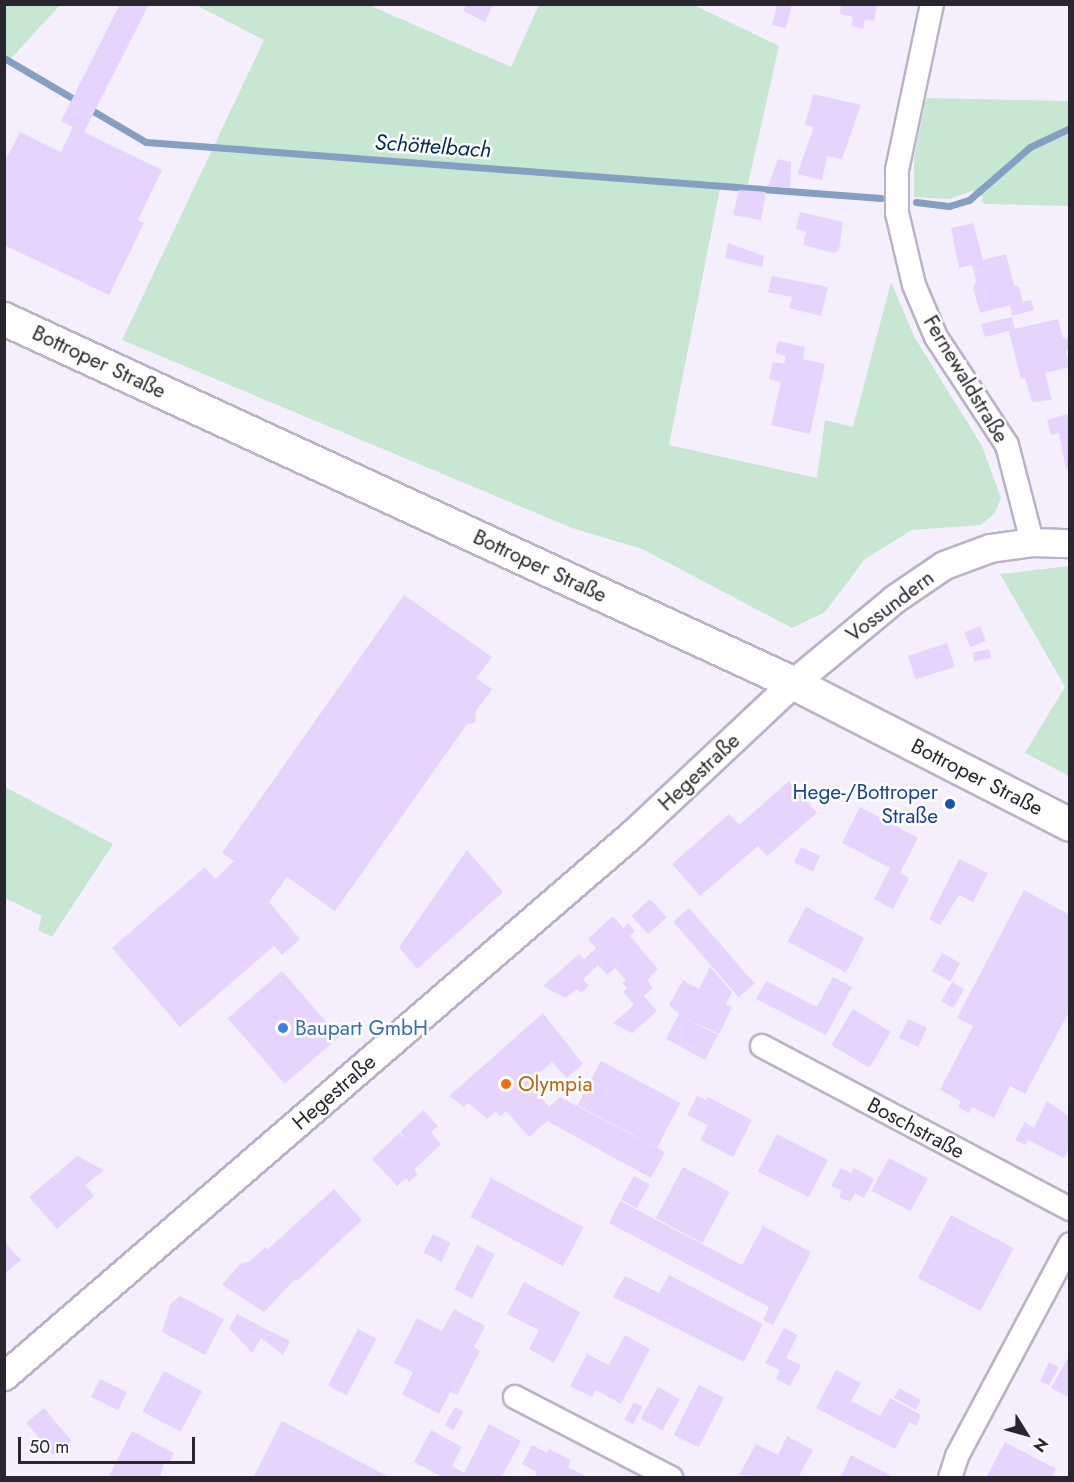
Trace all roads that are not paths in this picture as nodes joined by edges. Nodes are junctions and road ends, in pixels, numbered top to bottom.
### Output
1 (932, 4) edge
2 (4, 319) edge
3 (1032, 542) junction
4 (1070, 543) edge
5 (793, 683) junction
6 (1070, 825) edge
7 (762, 1046) dead end
8 (1070, 1209) edge
9 (1070, 1244) edge
10 (4, 1376) edge
11 (515, 1397) dead end
12 (671, 1478) edge
13 (950, 1478) edge

1 - 3 street, Fernewaldstraße
2 - 5 main road, Bottroper Straße
3 - 4 street, Vossundern
3 - 5 street, Vossundern
5 - 6 main road, Bottroper Straße
5 - 10 street, Hegestraße
7 - 8 street, Boschstraße
9 - 13 street
11 - 12 street

